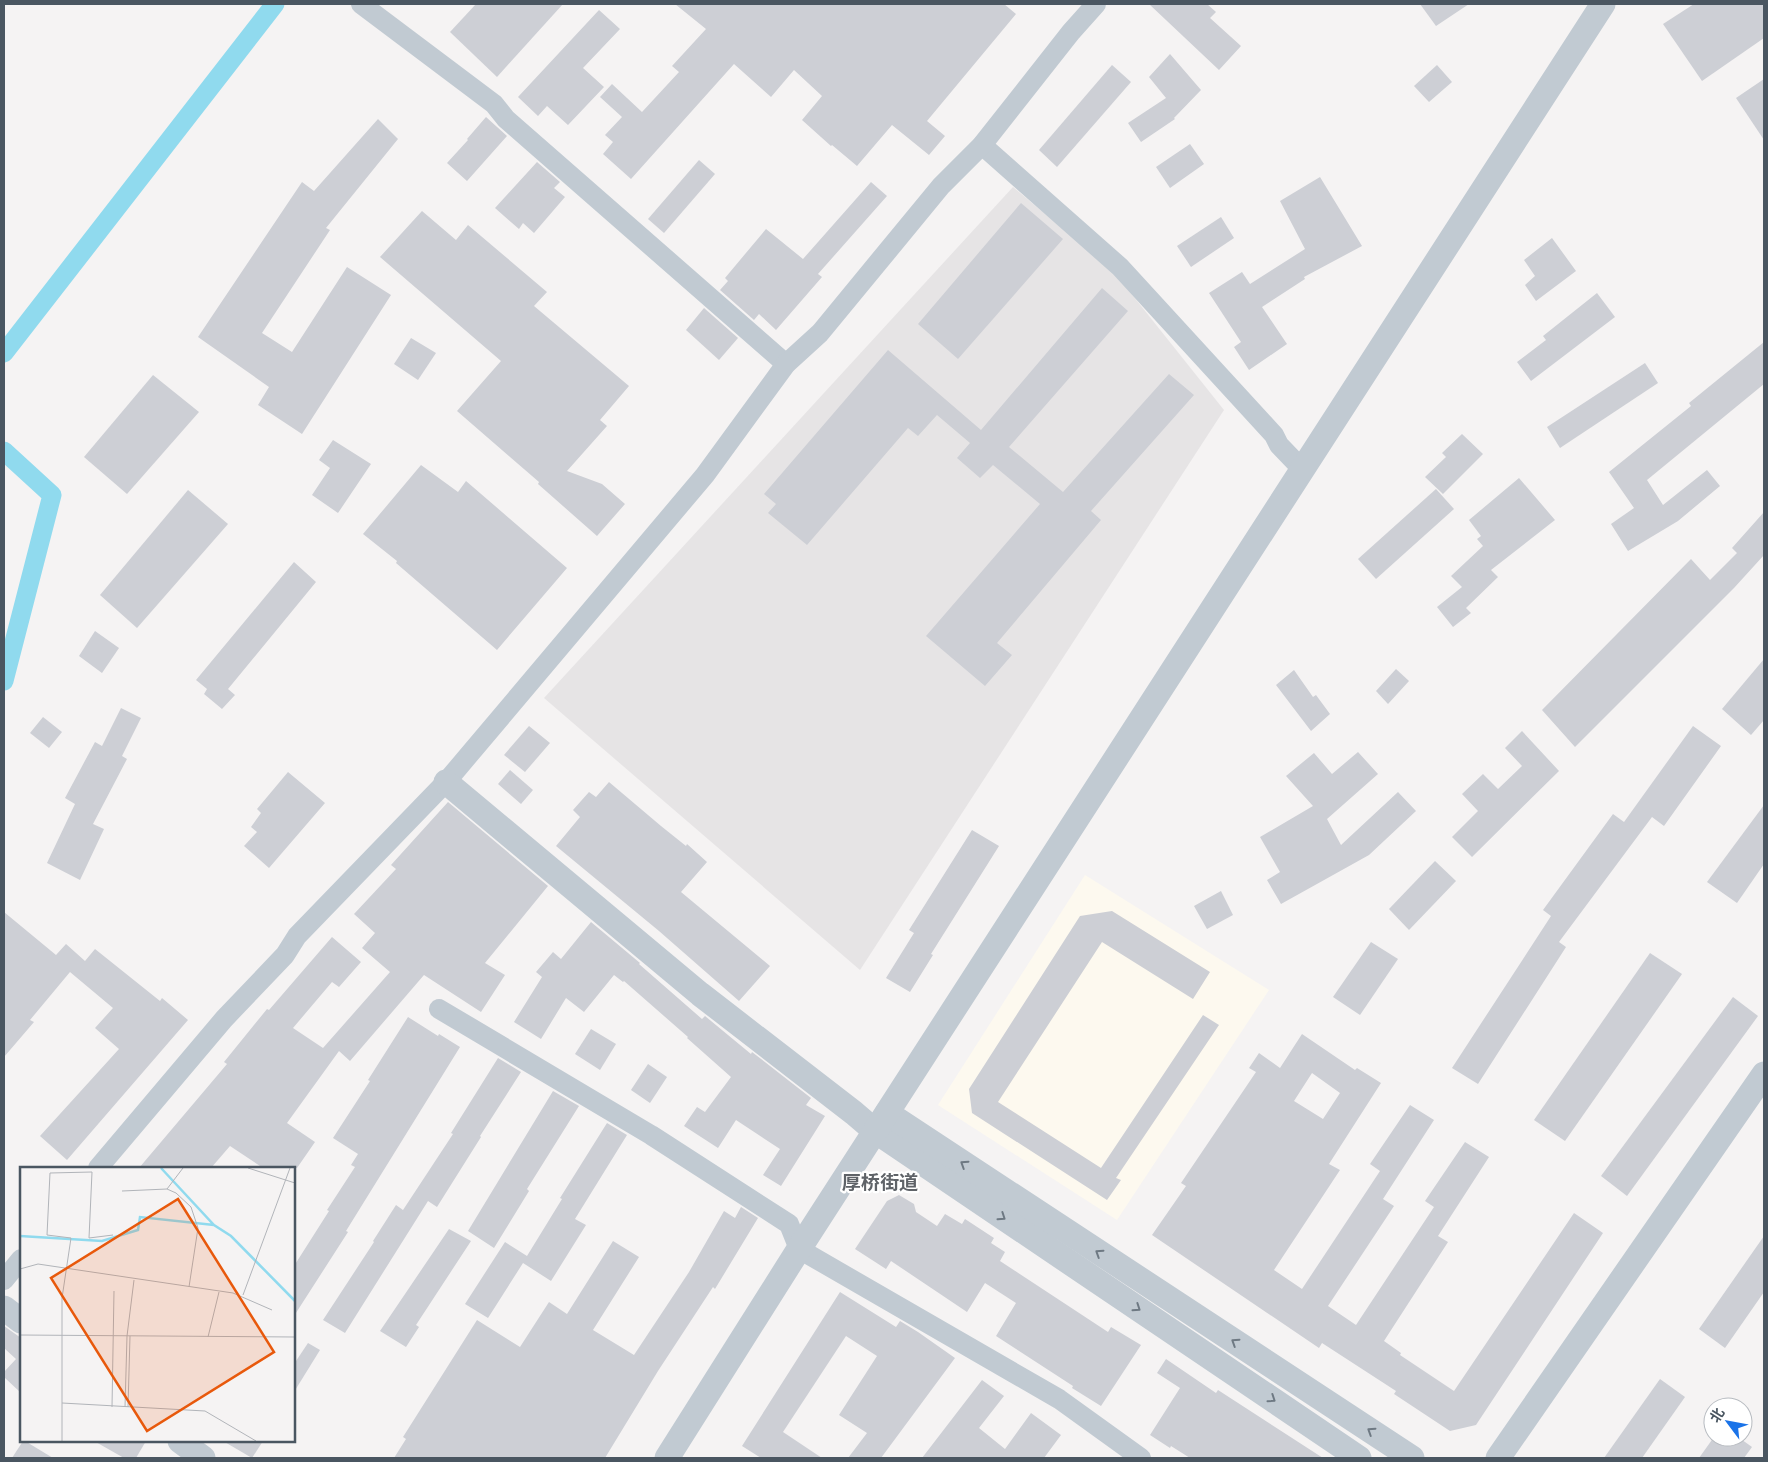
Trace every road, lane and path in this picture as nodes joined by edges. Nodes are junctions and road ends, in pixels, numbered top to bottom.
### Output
1 (361, 4) edge
2 (1096, 4) edge
3 (1603, 4) edge
4 (982, 145) junction
5 (786, 364) junction
6 (1302, 469) junction
7 (446, 782) junction
8 (439, 1009) dead end
9 (1764, 1074) edge
10 (881, 1122) junction
11 (99, 1167) edge
12 (799, 1249) junction
13 (20, 1261) edge
14 (4, 1280) edge
15 (4, 1308) edge
16 (20, 1320) edge
17 (181, 1442) edge
18 (203, 1458) edge
19 (667, 1458) edge
20 (1141, 1458) edge
21 (1359, 1458) edge
22 (1412, 1458) edge
23 (1498, 1458) edge

1 - 5 street
2 - 4 street
3 - 6 street
4 - 5 street
4 - 6 street
5 - 7 street
6 - 10 street
7 - 10 street
7 - 11 street
8 - 12 street
9 - 23 street
10 - 12 street
10 -> 21 street
22 -> 10 street
12 - 19 street
12 - 20 street
13 - 14 street
15 - 16 street
17 - 18 street

